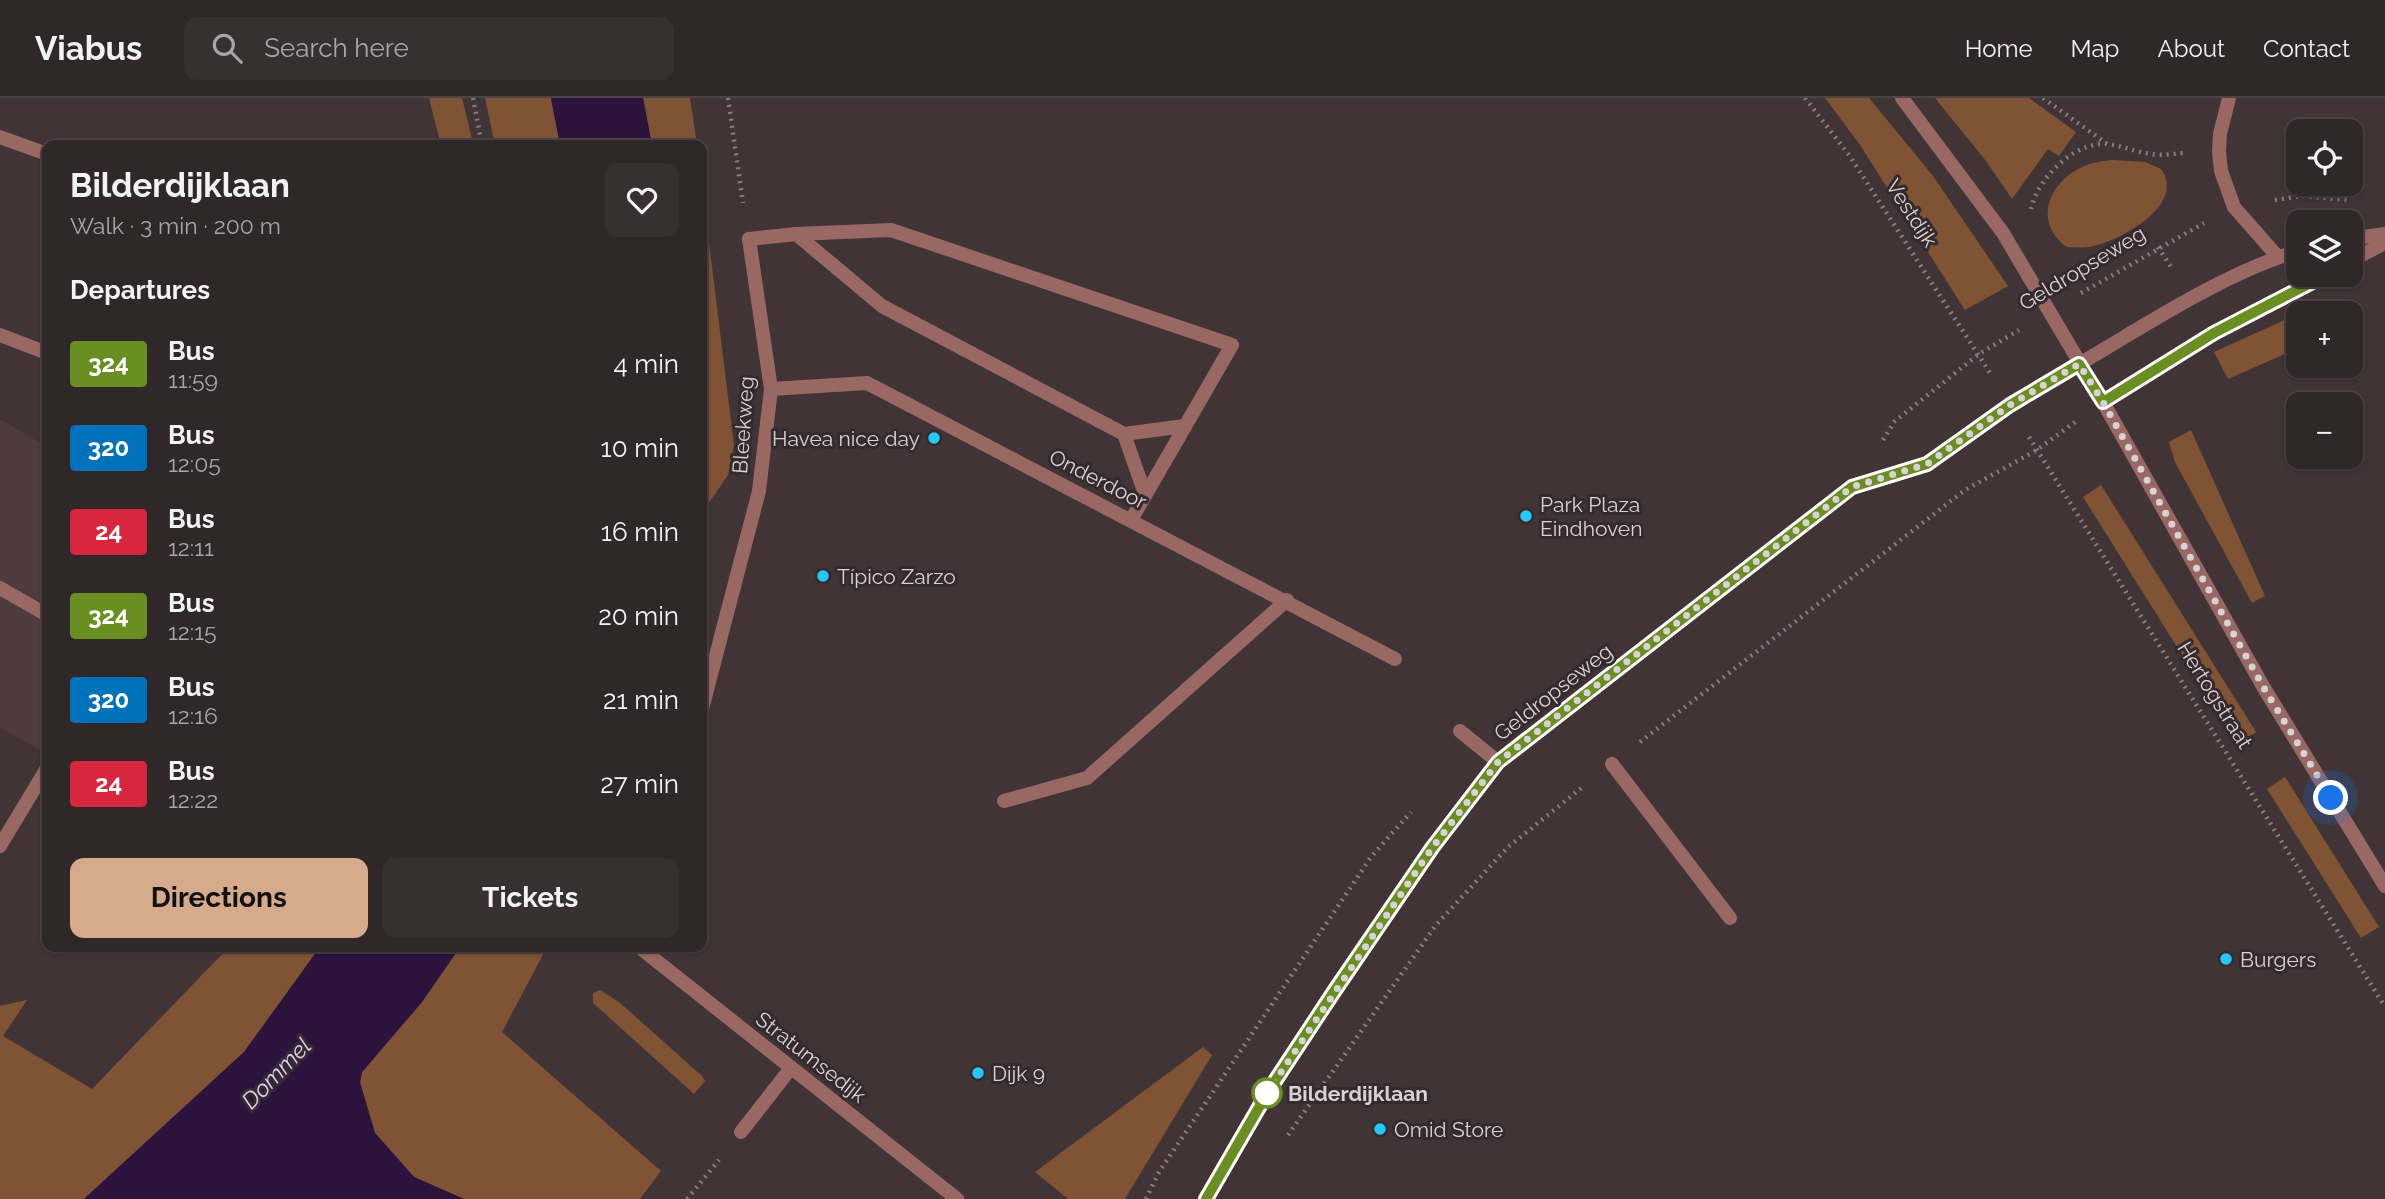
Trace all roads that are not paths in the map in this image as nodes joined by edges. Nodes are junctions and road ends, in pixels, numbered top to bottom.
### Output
1 (1902, 98) edge
2 (2229, 98) edge
3 (0, 137) edge
4 (42, 152) edge
5 (796, 234) junction
6 (2385, 234) edge
7 (2363, 237) edge
8 (2385, 243) edge
9 (2363, 254) edge
10 (2286, 255) edge
11 (2278, 257) junction
12 (2303, 287) edge
13 (0, 335) edge
14 (42, 351) edge
15 (2079, 364) junction
16 (771, 389) junction
17 (2103, 402) junction
18 (1185, 426) junction
19 (1124, 434) junction
20 (1145, 494) junction
21 (1131, 520) junction
22 (0, 588) edge
23 (1287, 600) junction
24 (42, 612) edge
25 (1395, 659) dead end
26 (707, 690) edge
27 (1460, 731) dead end
28 (1498, 762) junction
29 (1612, 764) dead end
30 (42, 776) edge
31 (1004, 801) dead end
32 (0, 846) edge
33 (2385, 886) edge
34 (1730, 918) dead end
35 (645, 952) edge
36 (792, 1068) junction
37 (741, 1132) road end
38 (957, 1199) edge
39 (1206, 1199) edge

1 - 15 street
2 - 11 street
3 - 4 street
5 - 16 street, Bleekweg
5 - 18 street
5 - 19 street
6 - 7 street
8 - 9 street
10 - 11 street, Geldropseweg
11 - 15 street, Geldropseweg
12 - 17 street
13 - 14 street
15 - 17 street
15 - 28 street, Geldropseweg
16 - 21 street, Onderdoor
16 - 26 street, Bleekweg
17 - 33 street
18 - 19 street
18 - 20 street
19 - 20 street
20 - 21 street
21 - 23 street, Onderdoor
22 - 24 street
23 - 25 street, Onderdoor
23 - 31 street
27 - 28 street
28 - 39 street, Geldropseweg
29 - 34 street
30 - 32 street
35 - 36 street, Stratumsedijk
36 - 37 street
36 - 38 street, Stratumsedijk

